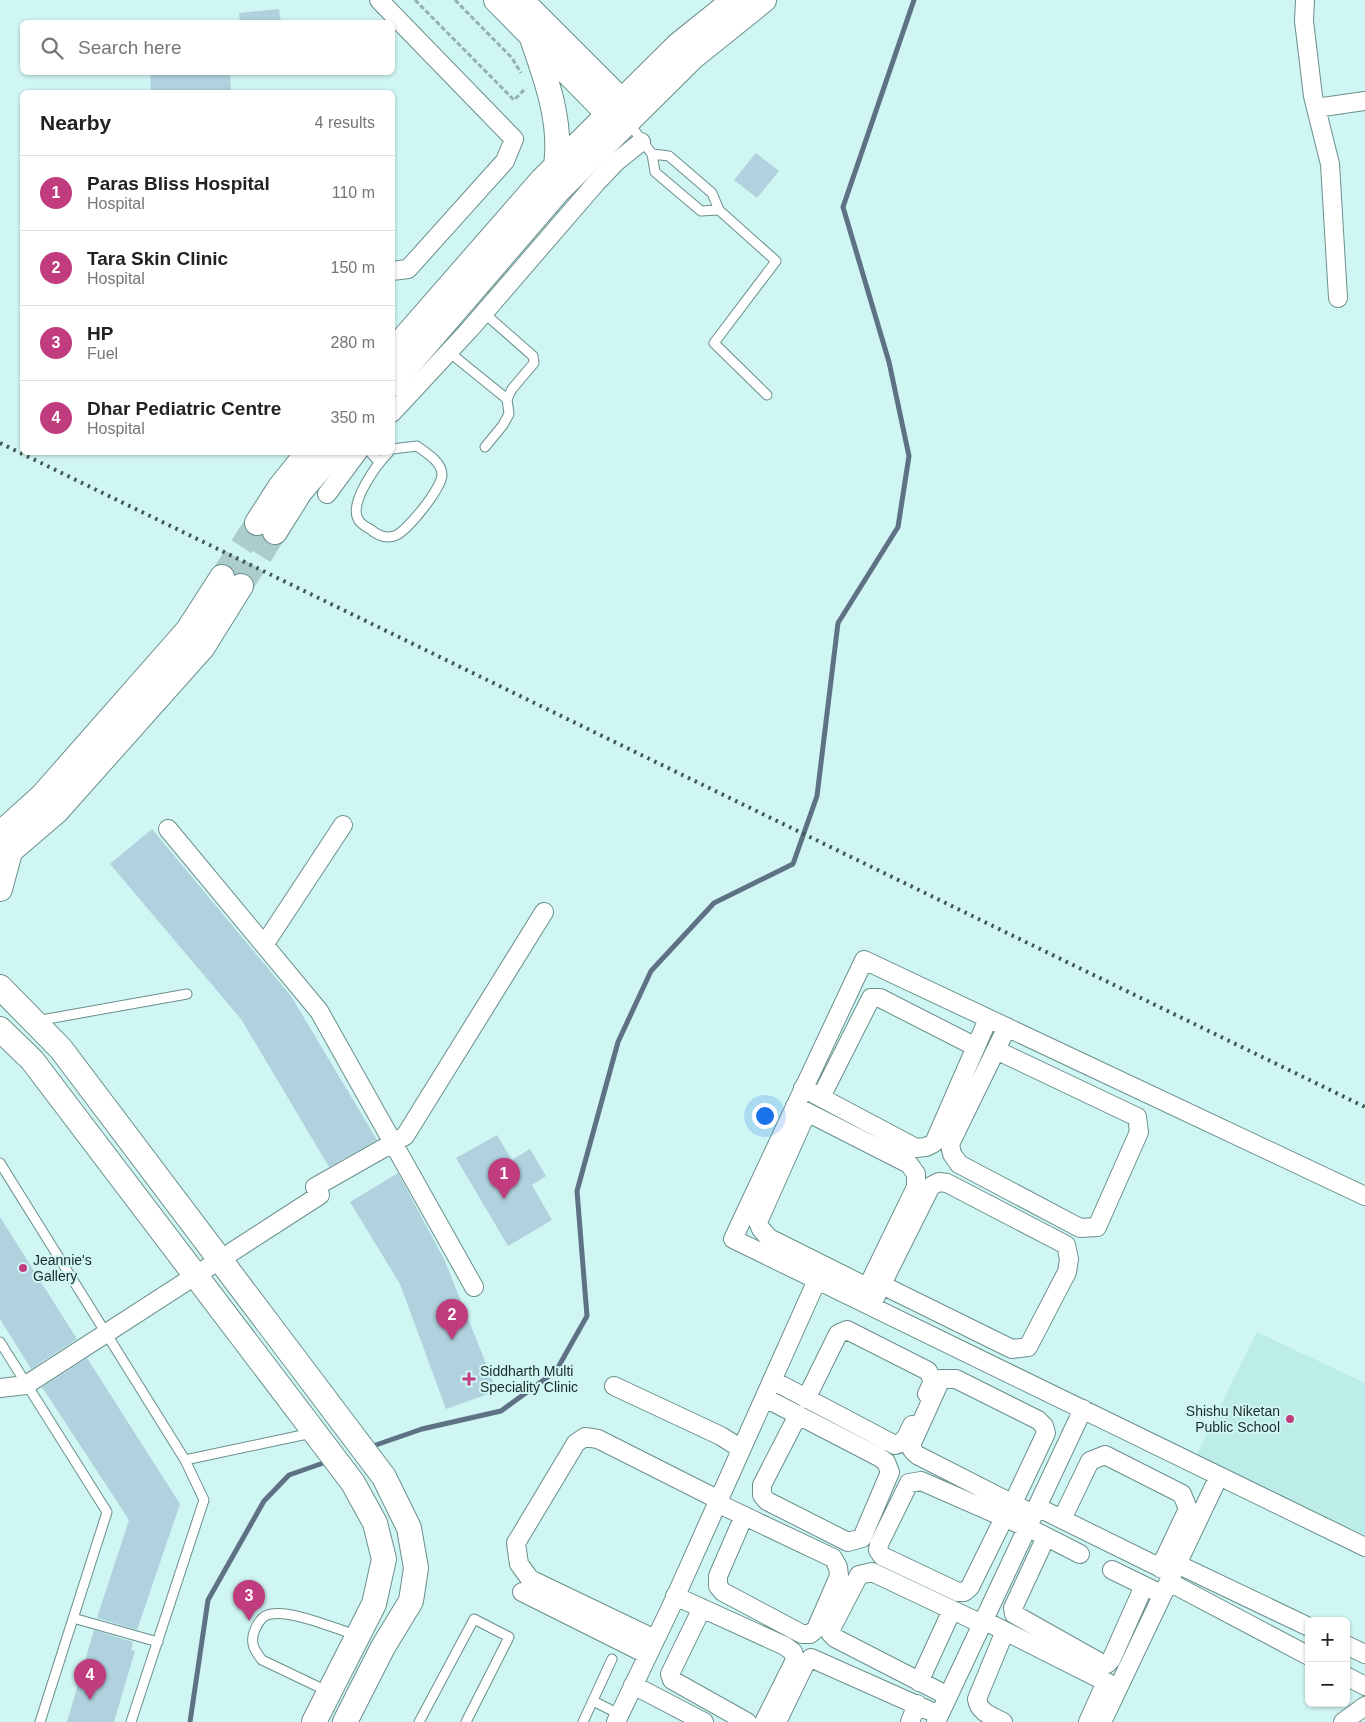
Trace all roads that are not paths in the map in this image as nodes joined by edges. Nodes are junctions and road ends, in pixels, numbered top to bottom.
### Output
1 (379, 0) edge
2 (496, 0) edge
3 (521, 0) edge
4 (734, 0) edge
5 (764, 0) edge
6 (1305, 0) edge
7 (531, 35) junction
8 (1365, 101) edge
9 (1316, 108) junction
10 (623, 116) junction
11 (647, 148) junction
12 (556, 166) junction
13 (719, 210) junction
14 (395, 271) edge
15 (1338, 298) dead end
16 (484, 313) junction
17 (395, 349) edge
18 (449, 352) junction
19 (395, 381) edge
20 (767, 395) dead end
21 (507, 399) junction
22 (395, 409) edge
23 (484, 447) dead end
24 (395, 448) edge
25 (306, 455) edge
26 (331, 455) edge
27 (356, 455) edge
28 (373, 455) edge
29 (386, 455) edge
30 (379, 462) junction
31 (327, 494) dead end
32 (232, 582) tunnel mouth
33 (343, 826) dead end
34 (168, 829) dead end
35 (3, 848) edge
36 (0, 889) edge
37 (544, 912) dead end
38 (264, 945) junction
39 (0, 987) edge
40 (187, 994) dead end
41 (988, 1018) junction
42 (34, 1021) junction
43 (1007, 1027) junction
44 (0, 1029) edge
45 (10, 1044) edge
46 (976, 1047) junction
47 (996, 1050) junction
48 (803, 1088) junction
49 (821, 1098) junction
50 (801, 1109) junction
51 (393, 1142) junction
52 (0, 1163) edge
53 (1365, 1196) edge
54 (220, 1260) junction
55 (196, 1276) junction
56 (817, 1280) junction
57 (474, 1286) dead end
58 (870, 1295) junction
59 (108, 1333) junction
60 (0, 1342) edge
61 (772, 1380) junction
62 (26, 1385) junction
63 (614, 1386) dead end
64 (0, 1388) edge
65 (764, 1398) junction
66 (806, 1399) junction
67 (1083, 1409) junction
68 (798, 1415) junction
69 (319, 1437) junction
70 (741, 1450) junction
71 (185, 1460) junction
72 (1219, 1476) junction
73 (718, 1502) junction
74 (1014, 1503) junction
75 (744, 1516) junction
76 (1032, 1516) junction
77 (1004, 1518) junction
78 (1062, 1519) junction
79 (1046, 1537) junction
80 (1365, 1547) edge
81 (1080, 1554) dead end
82 (1112, 1570) dead end
83 (1168, 1576) junction
84 (1144, 1586) junction
85 (522, 1592) dead end
86 (676, 1596) junction
87 (702, 1608) junction
88 (952, 1610) junction
89 (73, 1618) junction
90 (982, 1622) junction
91 (1305, 1626) edge
92 (1005, 1632) junction
93 (358, 1636) junction
94 (655, 1639) junction
95 (158, 1642) junction
96 (1350, 1647) edge
97 (1305, 1654) edge
98 (1365, 1654) edge
99 (648, 1655) junction
100 (612, 1659) dead end
101 (1350, 1678) edge
102 (919, 1682) junction
103 (633, 1685) junction
104 (1112, 1685) junction
105 (1365, 1686) edge
106 (329, 1692) junction
107 (948, 1696) junction
108 (592, 1701) junction
109 (917, 1704) junction
110 (1365, 1706) edge
111 (617, 1718) edge
112 (941, 1719) edge
113 (349, 1720) edge
114 (40, 1722) edge
115 (131, 1722) edge
116 (314, 1722) edge
117 (419, 1722) edge
118 (466, 1722) edge
119 (582, 1722) edge
120 (704, 1722) edge
121 (747, 1722) edge
122 (764, 1722) edge
123 (777, 1722) edge
124 (910, 1722) edge
125 (1003, 1722) edge
126 (1088, 1722) edge
127 (1102, 1722) edge
128 (1343, 1722) edge

1 - 14 street
2 - 7 street
3 - 10 street
4 - 10 street
5 - 10 street
6 - 9 street
7 - 10 street
7 - 12 street
8 - 9 street
9 - 15 street
10 - 11 lane
10 - 12 street
10 - 19 street
11 - 13 lane
11 - 13 lane
11 - 16 street
12 - 17 street
13 - 20 lane
16 - 18 street
16 - 21 lane
18 - 21 lane
18 - 22 street
21 - 23 lane
24 - 30 lane
25 - 26 street
27 - 31 street
28 - 30 lane
29 - 30 lane
32 - 35 street
33 - 38 street
34 - 38 street
35 - 36 street
37 - 51 street
38 - 51 street
39 - 42 street
40 - 42 lane
41 - 43 street
41 - 46 street
41 - 48 street
42 - 54 street
43 - 47 street
43 - 53 street
44 - 45 street
45 - 55 street
46 - 49 street
46 - 49 street
47 - 47 street
48 - 49 street
48 - 50 street
50 - 56 street
50 - 58 street
50 - 58 street
51 - 54 street
51 - 57 street
52 - 59 lane
54 - 55 street
54 - 113 street
55 - 59 street
55 - 69 street
56 - 58 street
56 - 61 street
58 - 58 street
58 - 67 street
59 - 62 street
59 - 71 lane
60 - 62 lane
61 - 65 street
61 - 66 street
62 - 64 street
62 - 89 lane
63 - 70 street
65 - 68 street
65 - 70 street
66 - 66 street
67 - 72 street
67 - 76 street
68 - 68 street
69 - 71 lane
69 - 93 street
70 - 73 street
71 - 95 lane
72 - 80 street
72 - 83 street
73 - 75 street
73 - 86 street
73 - 94 street
74 - 74 street
74 - 76 street
75 - 75 street
76 - 77 street
76 - 78 street
76 - 79 street
76 - 90 street
77 - 77 street
78 - 83 street
78 - 83 street
79 - 81 street
79 - 84 street
82 - 84 street
83 - 84 street
83 - 91 street
83 - 97 street
83 - 104 street
85 - 99 street
86 - 87 street
86 - 94 street
87 - 121 street
87 - 122 street
88 - 90 street
88 - 102 street
88 - 102 street
89 - 95 lane
89 - 114 lane
90 - 92 street
90 - 107 street
92 - 104 street
92 - 125 street
93 - 106 street
93 - 106 lane
94 - 99 street
95 - 115 lane
96 - 98 street
99 - 103 street
100 - 108 lane
101 - 105 street
102 - 107 street
103 - 111 street
103 - 120 street
104 - 126 street
104 - 127 street
106 - 116 street
107 - 112 street
108 - 111 lane
108 - 119 lane
109 - 112 street
109 - 123 street
109 - 124 street
110 - 128 street
117 - 118 lane

